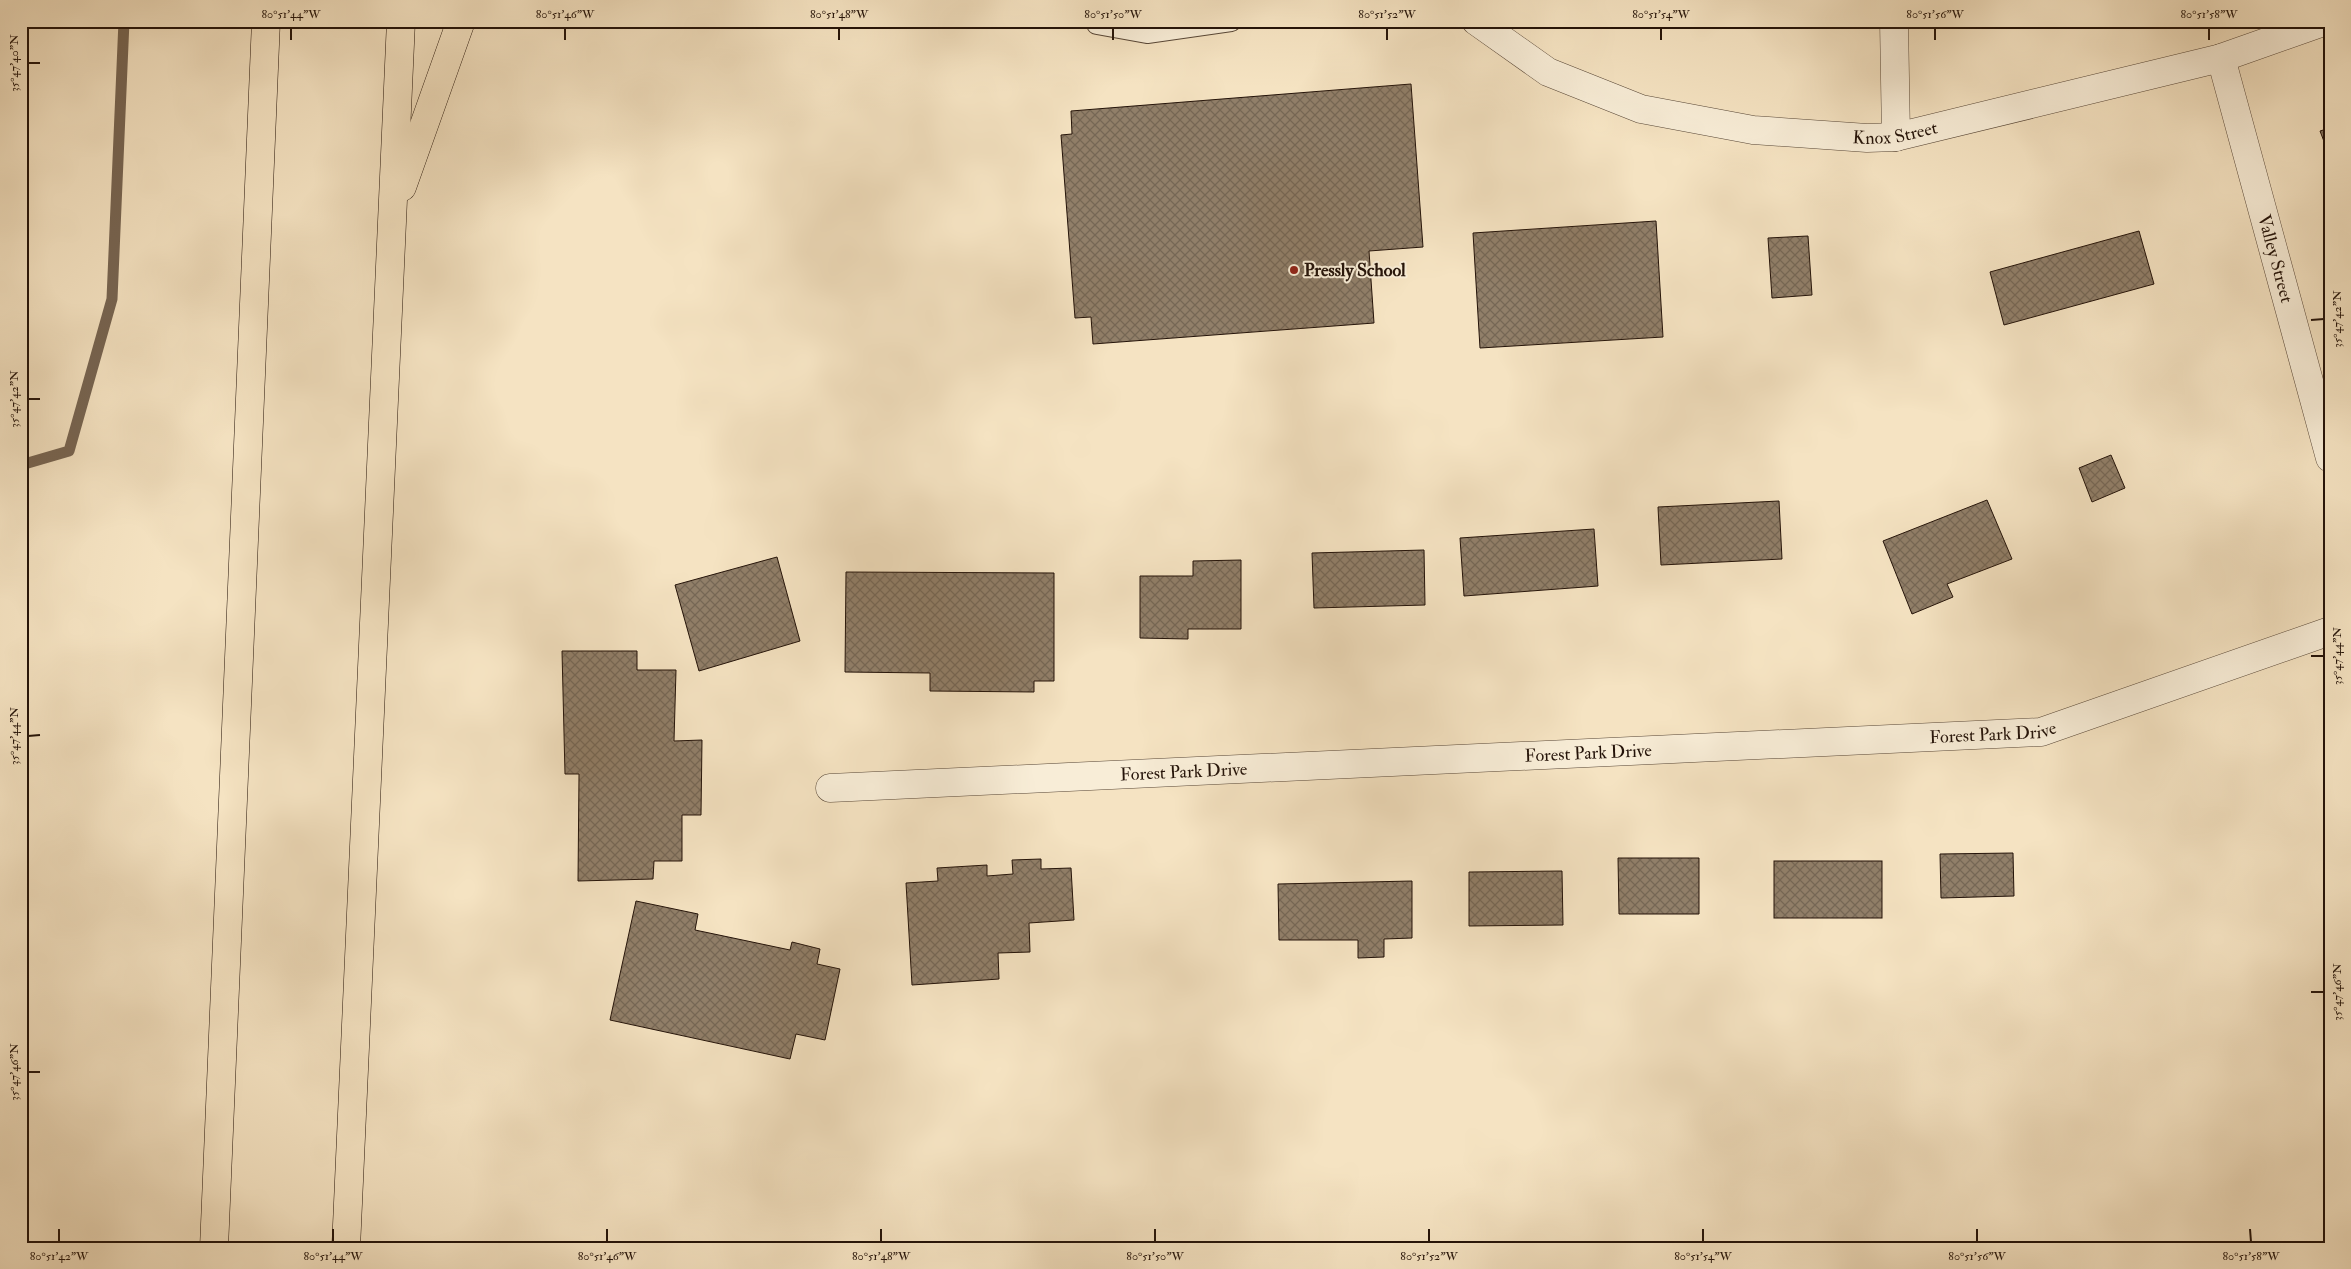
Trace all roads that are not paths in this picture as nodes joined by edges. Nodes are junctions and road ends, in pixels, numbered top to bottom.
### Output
1 (266, 21) edge
2 (401, 21) edge
3 (462, 21) edge
4 (1096, 21) edge
5 (1231, 21) edge
6 (1476, 21) edge
7 (1894, 21) edge
8 (2326, 21) edge
9 (2221, 58) junction
10 (1896, 138) junction
11 (393, 215) junction
12 (2330, 458) edge
13 (2330, 632) edge
14 (830, 788) dead end
15 (214, 1248) edge
16 (346, 1248) edge

1 - 15 highway
2 - 11 highway
3 - 11 highway
4 - 5 lane
6 - 10 street, Knox Street
7 - 10 street
8 - 9 street, Knox Street
9 - 10 street, Knox Street
9 - 12 street, Valley Street
11 - 16 highway
13 - 14 street, Forest Park Drive

